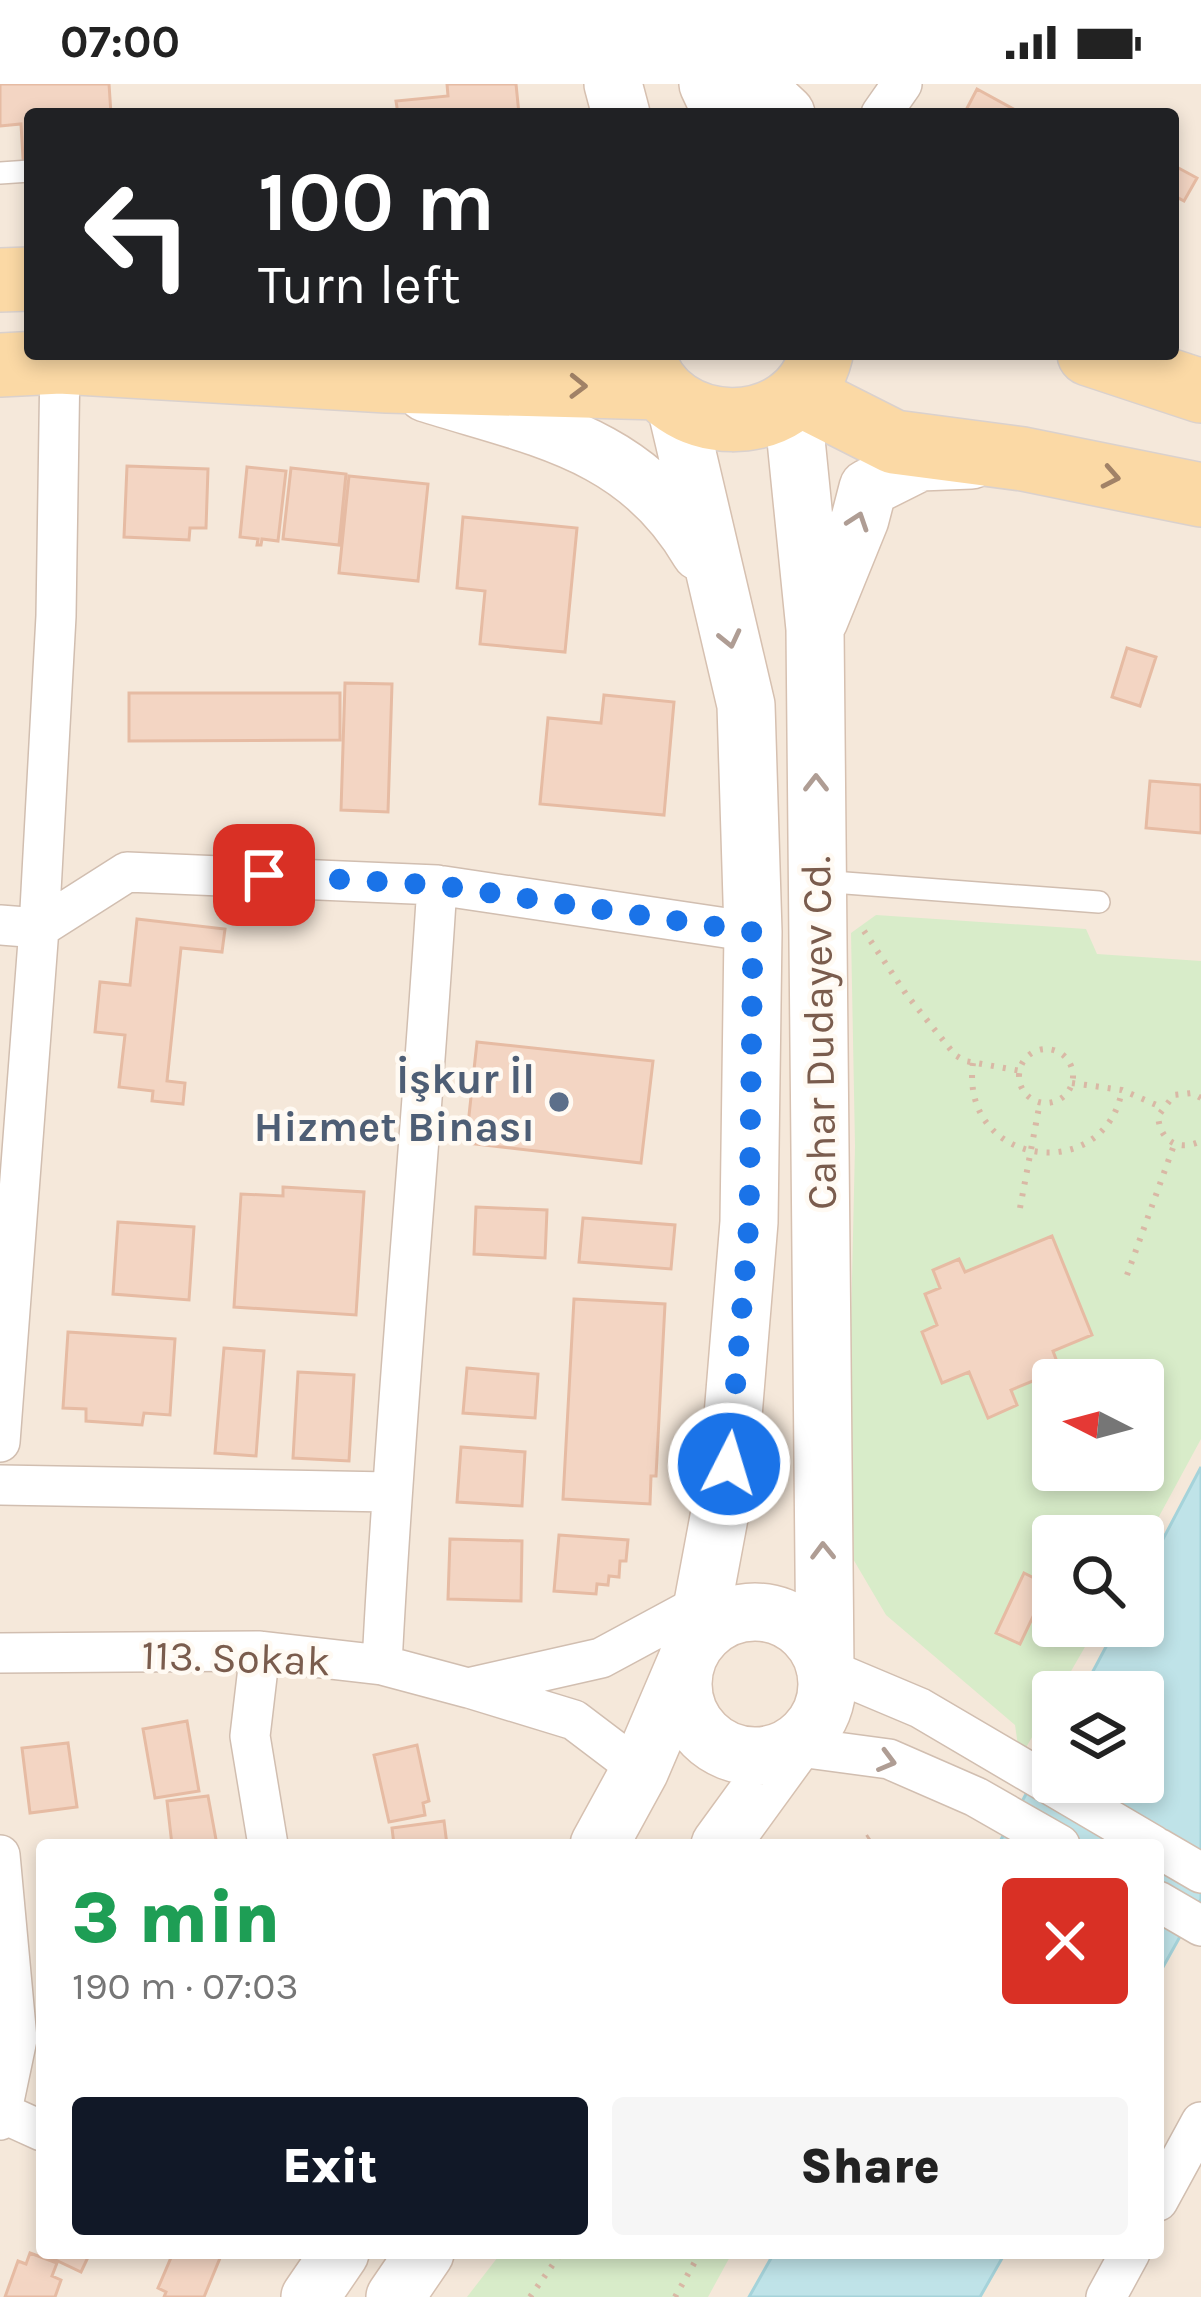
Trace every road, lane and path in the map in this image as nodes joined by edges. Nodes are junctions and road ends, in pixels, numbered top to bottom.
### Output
1 (754, 84) edge
2 (780, 108) edge
3 (1113, 360) edge
4 (30, 363) edge
5 (387, 381) junction
6 (659, 382) edge
7 (804, 382) edge
8 (1201, 391) edge
9 (1023, 459) junction
10 (1201, 495) edge
11 (716, 579) junction
12 (815, 629) junction
13 (437, 885) junction
14 (816, 896) junction
15 (1100, 902) dead end
16 (20, 926) edge
17 (753, 932) junction
18 (973, 1063) junction
19 (1021, 1071) junction
20 (1072, 1083) junction
21 (1121, 1090) junction
22 (1200, 1095) edge
23 (1040, 1102) junction
24 (1161, 1107) junction
25 (1201, 1141) edge
26 (1174, 1144) junction
27 (1030, 1151) junction
28 (1020, 1208) dead end
29 (1127, 1274) dead end
30 (0, 1442) edge
31 (0, 1485) edge
32 (390, 1492) junction
33 (703, 1603) junction
34 (260, 1651) junction
35 (0, 1653) edge
36 (687, 1660) junction
37 (382, 1665) junction
38 (825, 1668) junction
39 (468, 1688) junction
40 (792, 1746) junction
41 (640, 1770) junction
42 (267, 1839) edge
43 (602, 1839) edge
44 (724, 1839) edge
45 (1050, 1839) edge
46 (1144, 1839) edge
47 (1164, 1851) edge
48 (0, 1855) edge
49 (1201, 1873) edge
50 (1164, 1904) edge
51 (1201, 1926) edge
52 (1, 2114) edge
53 (1201, 2122) edge
54 (36, 2129) edge
55 (1164, 2190) edge
56 (421, 2259) edge
57 (557, 2259) edge
58 (697, 2259) edge
59 (1127, 2259) edge
60 (394, 2297) edge
61 (530, 2297) edge
62 (675, 2297) edge
63 (1106, 2297) edge

1 - 2 main road
3 - 8 main road
4 - 5 main road
4 - 16 street
5 -> 6 main road
5 - 11 main road
6 - 7 main road
6 - 11 main road, Cahar Dudayev Cd.
7 - 9 main road
7 - 12 main road, Cahar Dudayev Cd.
9 -> 10 main road
12 -> 9 main road
11 -> 17 main road, Cahar Dudayev Cd.
14 -> 12 main road, Cahar Dudayev Cd.
13 - 16 street
13 - 17 street
13 - 32 street
14 - 15 lane
14 - 18 path
38 -> 14 main road, Cahar Dudayev Cd.
16 - 30 street
17 - 33 main road, Cahar Dudayev Cd.
18 - 19 path
18 - 27 path
19 - 20 path
19 - 23 path
20 - 21 path
20 - 23 path
21 - 24 path
21 - 27 path
22 - 24 path
23 - 27 path
24 - 26 path
25 - 26 path
26 - 29 path
27 - 28 path
31 - 32 street
32 - 37 street
33 - 36 main road, Cahar Dudayev Cd.
33 - 39 street, 113. Sokak
34 - 35 street, 113. Sokak
34 - 37 street, 113. Sokak
34 - 42 street
36 - 38 main road
36 - 40 main road
36 - 41 main road, Cahar Dudayev Cd.
37 - 39 street, 113. Sokak
38 - 40 main road
38 - 46 street
39 - 41 street, 113. Sokak
40 - 44 main road
40 -> 45 street
41 - 43 main road, Cahar Dudayev Cd.
47 - 49 street
48 - 52 street
50 - 51 street
52 - 54 street
53 - 55 street
56 - 60 main road
57 - 61 path
58 - 62 path
59 - 63 street

